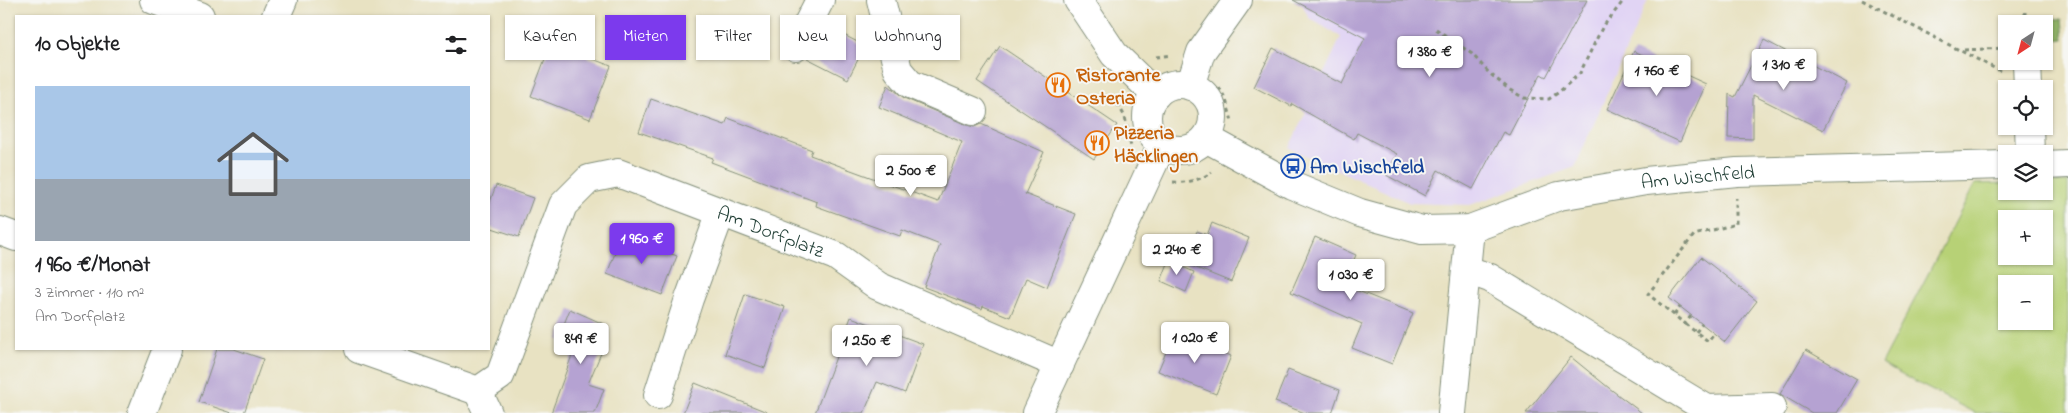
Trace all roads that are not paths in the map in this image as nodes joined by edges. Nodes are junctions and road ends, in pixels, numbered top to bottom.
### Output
1 (154, 0) edge
2 (283, 0) edge
3 (820, 0) edge
4 (881, 0) edge
5 (1078, 0) edge
6 (1238, 0) edge
7 (197, 15) edge
8 (276, 15) edge
9 (812, 15) edge
10 (1190, 86) junction
11 (1156, 95) junction
12 (973, 111) dead end
13 (1206, 138) junction
14 (1162, 145) junction
15 (2068, 164) edge
16 (1998, 165) edge
17 (2053, 165) edge
18 (721, 212) junction
19 (1470, 229) junction
20 (0, 231) edge
21 (15, 237) edge
22 (1467, 270) junction
23 (167, 350) edge
24 (361, 350) edge
25 (1060, 364) junction
26 (658, 395) dead end
27 (483, 402) edge
28 (1772, 407) dead end
29 (1708, 411) edge
30 (142, 413) edge
31 (1037, 413) edge
32 (1452, 413) edge

1 - 7 street
2 - 8 street
3 - 9 street
4 - 12 street
5 - 11 street
6 - 10 street
10 - 11 street
10 - 13 street
11 - 14 street
13 - 14 street
13 - 19 street, Am Wischfeld
14 - 25 street
15 - 17 street
16 - 19 street, Am Wischfeld
18 - 25 street, Am Dorfplatz
18 - 26 street
18 - 27 street, Am Dorfplatz
19 - 22 street
20 - 21 street
22 - 29 street
22 - 32 street
23 - 30 street
24 - 27 street, Am Dorfplatz
25 - 31 street
28 - 29 street

